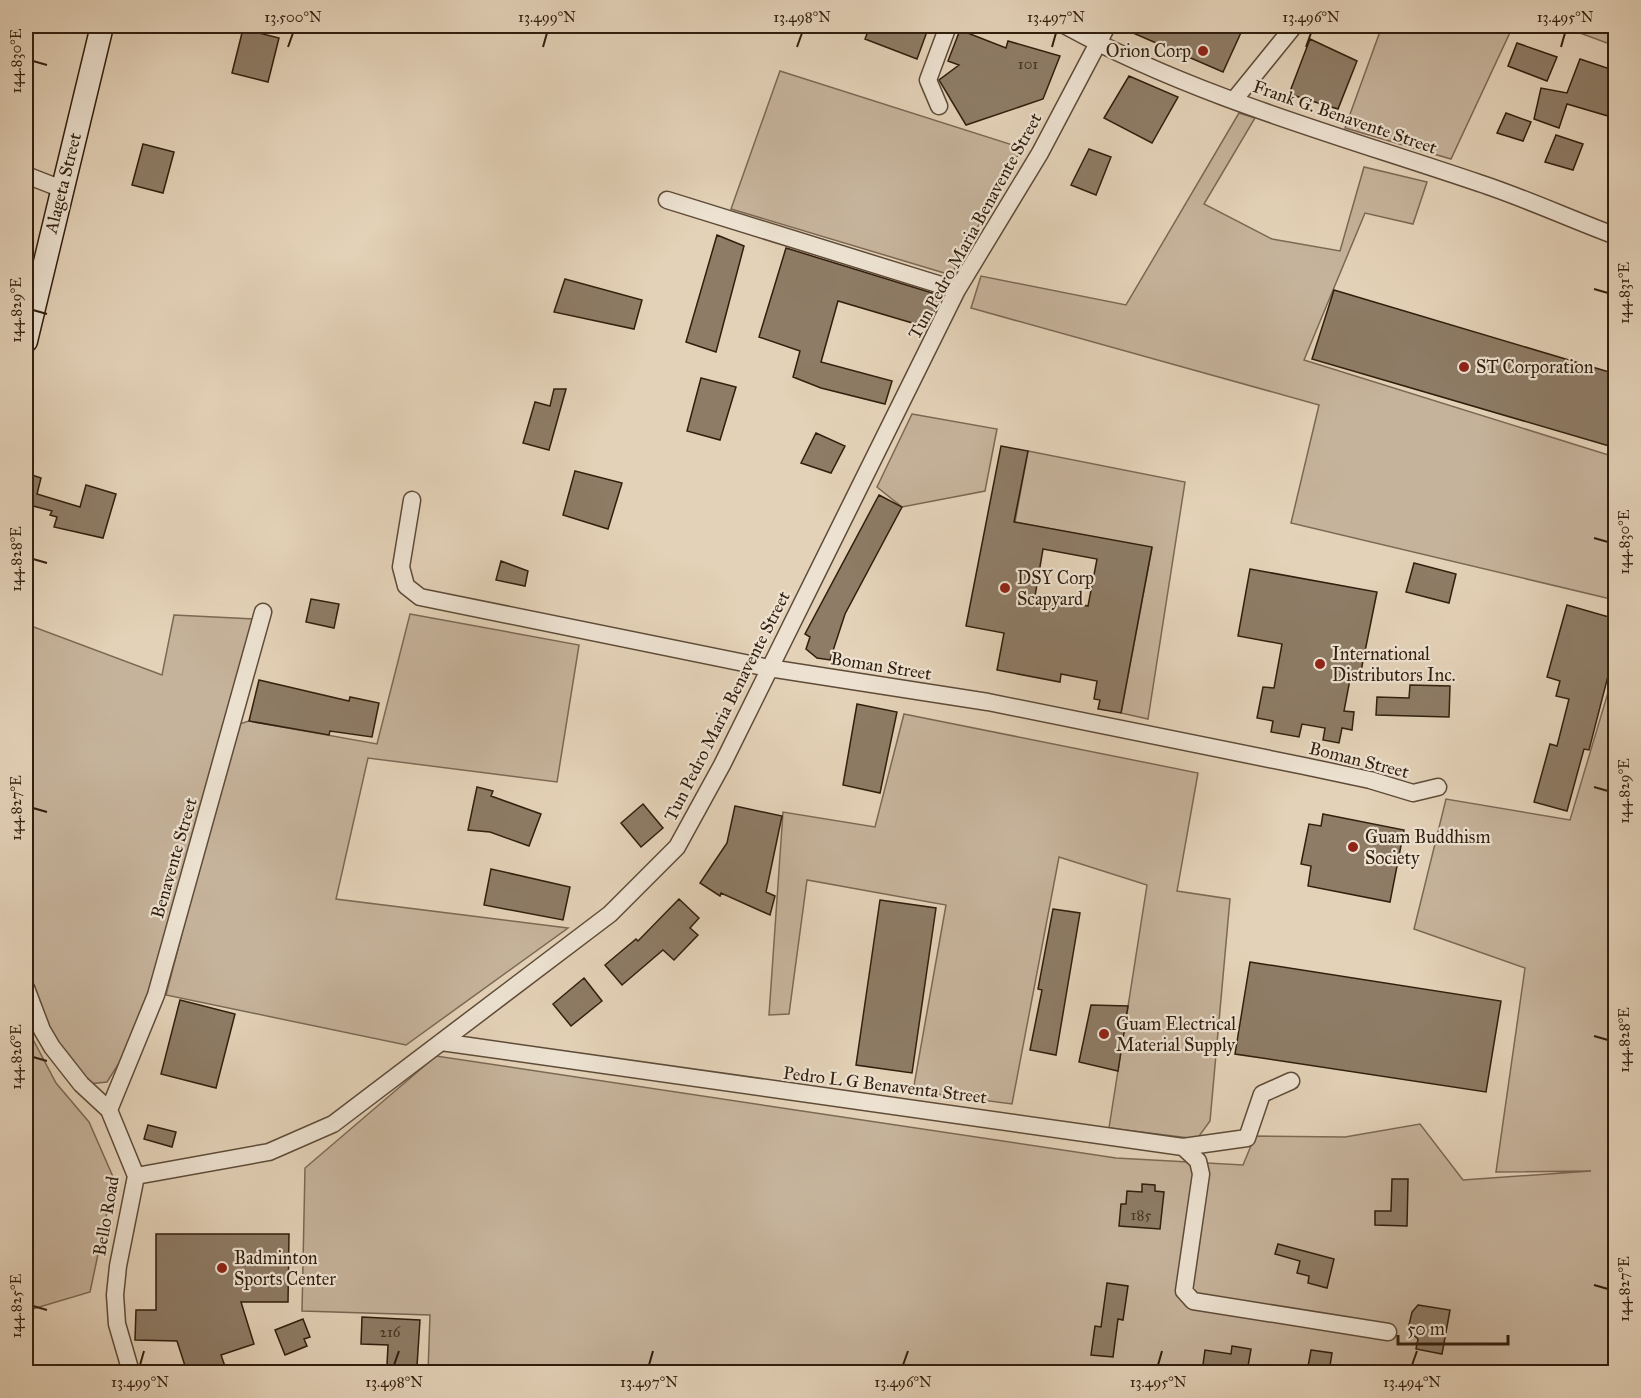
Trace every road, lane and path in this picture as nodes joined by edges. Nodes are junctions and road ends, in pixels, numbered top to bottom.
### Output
1 (102, 26) edge
2 (948, 26) edge
3 (1066, 26) edge
4 (1107, 26) edge
5 (1294, 26) edge
6 (1098, 43) junction
7 (1234, 100) junction
8 (939, 106) dead end
9 (26, 175) edge
10 (62, 189) junction
11 (667, 200) dead end
12 (1616, 236) edge
13 (957, 290) junction
14 (26, 341) edge
15 (412, 500) dead end
16 (264, 612) dead end
17 (769, 668) junction
18 (1438, 787) dead end
19 (26, 988) edge
20 (441, 1042) junction
21 (1292, 1081) dead end
22 (109, 1110) junction
23 (1183, 1147) junction
24 (136, 1176) junction
25 (1388, 1332) dead end
26 (131, 1372) edge

1 - 10 main road, Alageta Street
2 - 8 street
3 - 6 street, Frank G. Benavente Street
4 - 6 street, Tun Pedro Maria Benavente Street
5 - 7 street
6 - 7 street, Frank G. Benavente Street
6 - 13 street, Tun Pedro Maria Benavente Street
7 - 12 street, Frank G. Benavente Street
9 - 10 street
10 - 14 main road, Alageta Street
11 - 13 street
13 - 17 street, Tun Pedro Maria Benavente Street
15 - 17 street, Boman Street
16 - 22 street, Benavente Street
17 - 18 street, Boman Street
17 - 20 street, Tun Pedro Maria Benavente Street
19 - 22 street, Bello Road
20 - 23 street, Pedro L G Benaventa Street
20 - 24 street, Tun Pedro Maria Benavente Street
21 - 23 street, Pedro L G Benaventa Street
22 - 24 street, Bello Road
23 - 25 street
24 - 26 street, Bello Road

